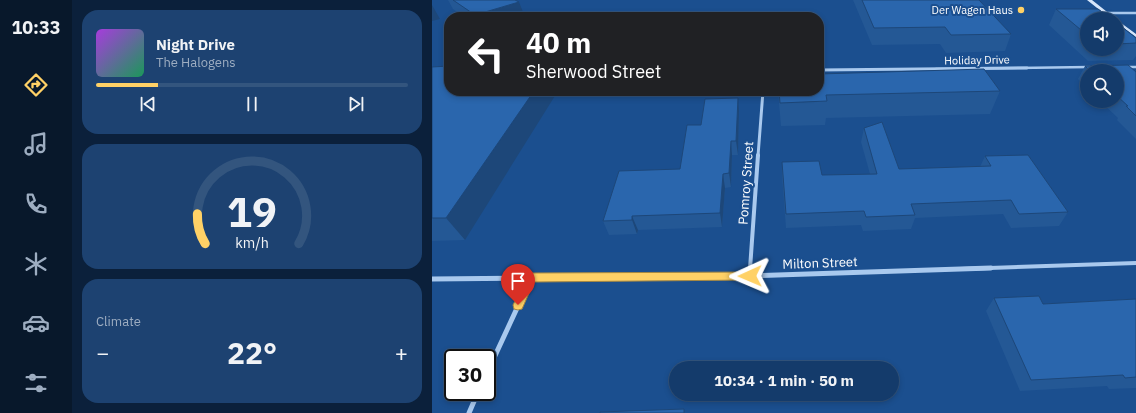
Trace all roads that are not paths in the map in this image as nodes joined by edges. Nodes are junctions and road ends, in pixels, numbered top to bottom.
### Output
1 (1089, 0) edge
2 (1105, 12) edge
3 (1124, 13) edge
4 (1136, 13) edge
5 (1124, 27) edge
6 (1136, 36) edge
7 (1080, 67) edge
8 (1124, 67) edge
9 (1136, 67) edge
10 (824, 70) edge
11 (763, 96) edge
12 (1136, 264) edge
13 (750, 276) junction
14 (531, 278) junction
15 (432, 279) edge
16 (496, 354) edge
17 (474, 401) edge
18 (469, 413) edge

1 - 2 main road
3 - 4 street
5 - 6 main road
7 - 10 street, Holiday Drive
8 - 9 street
11 - 13 street, Pomroy Street
12 - 13 street, Milton Street
13 - 14 street, Milton Street
14 - 15 street, Milton Street
14 - 16 street
17 - 18 street

